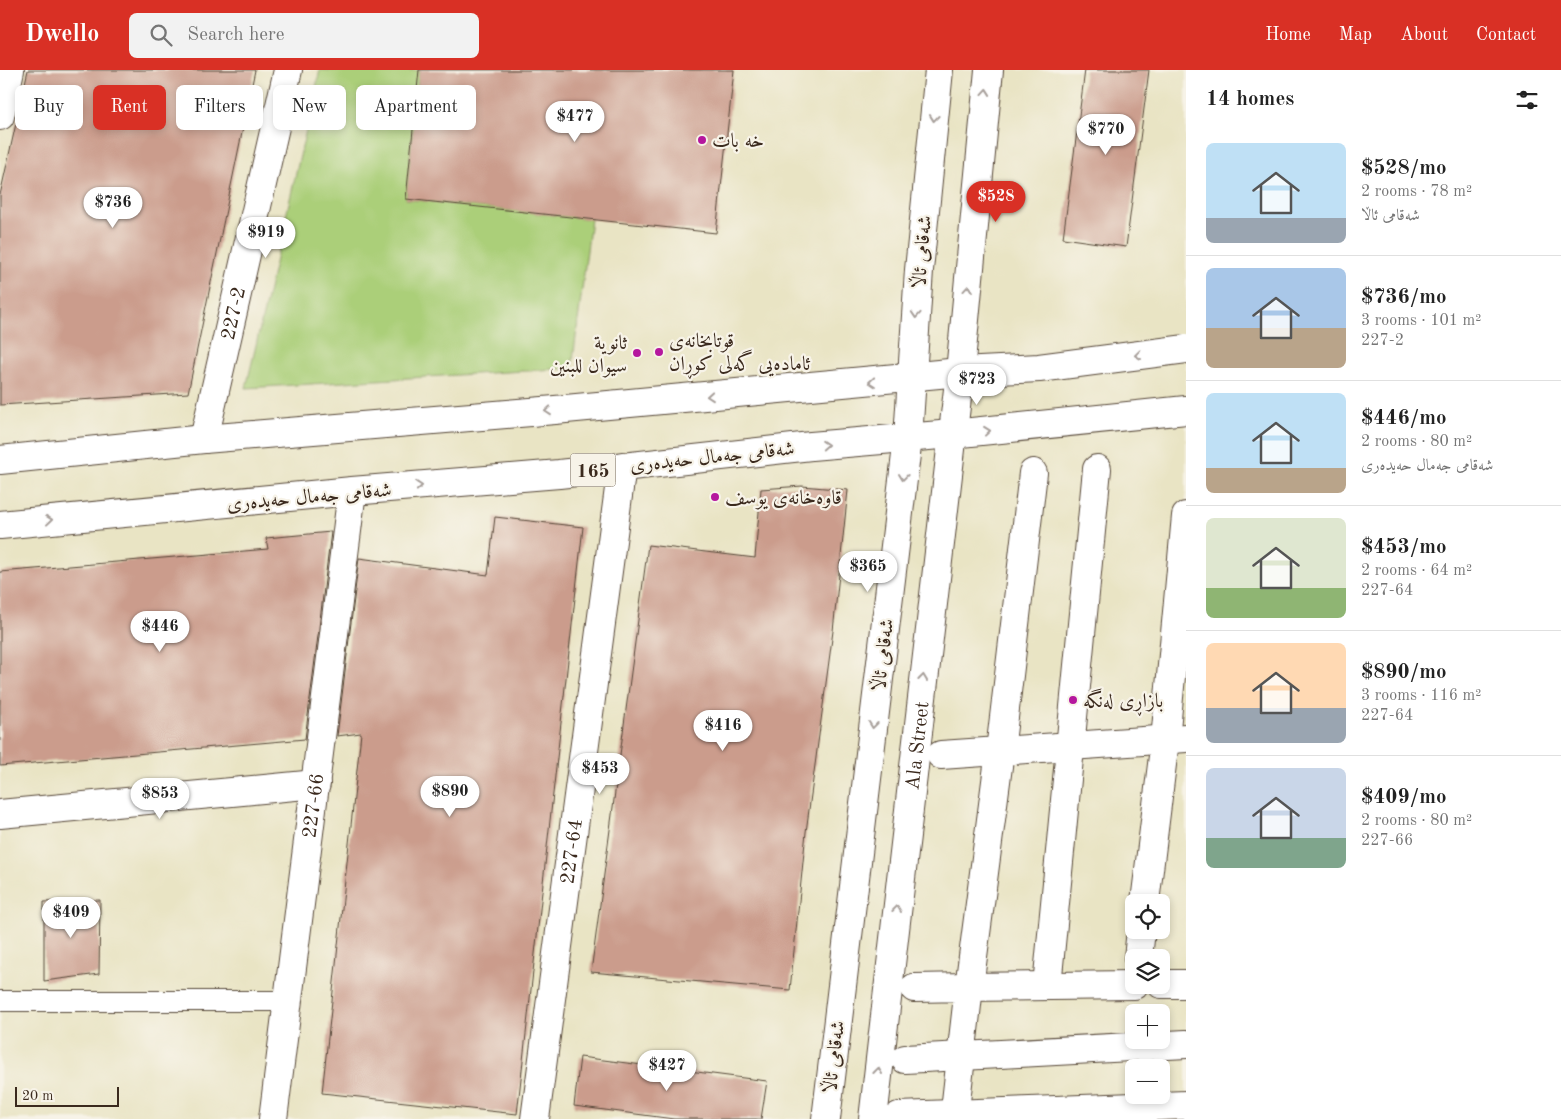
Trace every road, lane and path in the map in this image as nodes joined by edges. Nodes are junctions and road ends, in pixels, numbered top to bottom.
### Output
1 (10, 70) edge
2 (288, 70) edge
3 (939, 70) edge
4 (988, 70) edge
5 (0, 116) edge
6 (1186, 349) edge
7 (960, 372) junction
8 (911, 378) junction
9 (1186, 410) edge
10 (952, 434) junction
11 (908, 438) junction
12 (204, 439) junction
13 (0, 460) edge
14 (622, 466) junction
15 (1097, 469) dead end
16 (1033, 473) dead end
17 (352, 491) junction
18 (1186, 516) edge
19 (0, 525) edge
20 (1175, 739) edge
21 (1071, 746) junction
22 (1000, 751) junction
23 (941, 755) dead end
24 (316, 784) junction
25 (0, 814) edge
26 (1146, 894) edge
27 (1170, 984) edge
28 (1186, 984) edge
29 (1125, 985) edge
30 (1047, 986) junction
31 (914, 988) dead end
32 (969, 988) junction
33 (288, 1000) junction
34 (0, 1001) edge
35 (1186, 1044) edge
36 (962, 1055) junction
37 (906, 1059) dead end
38 (1186, 1105) edge
39 (954, 1116) edge
40 (886, 1117) edge
41 (273, 1119) edge
42 (535, 1119) edge
43 (826, 1119) edge

1 - 5 street
2 - 12 street, 227-2
3 -> 8 street, شه‌قامی ئاڵا
7 -> 4 street
6 -> 7 street
7 - 8 street
7 - 10 street, Ala Street
8 - 11 street, شه‌قامی ئاڵا
8 -> 12 street
10 -> 9 street, شەقامی جەمال حەیدەری / 165
10 - 11 street, شەقامی جەمال حەیدەری / 165
40 -> 10 street, Ala Street
14 -> 11 street, شەقامی جەمال حەیدەری / 165
11 -> 43 street, شه‌قامی ئاڵا
12 - 13 street
17 -> 14 street, شەقامی جەمال حەیدەری / 165
14 - 42 street, 227-64
15 - 21 street
16 - 22 street
19 -> 17 street, شەقامی جەمال حەیدەری / 165
17 - 24 street, 227-66
18 - 20 street
20 - 21 street
20 - 26 street
21 - 22 street
21 - 30 street
22 - 23 street
22 - 32 street
24 - 25 street
24 - 33 street, 227-66
27 - 28 street
29 - 30 street
30 - 32 street
31 - 32 street
32 - 36 street
33 - 34 lane
33 - 41 street, 227-66
35 - 36 street
36 - 37 street
36 - 39 street
38 - 39 street
39 - 40 street

